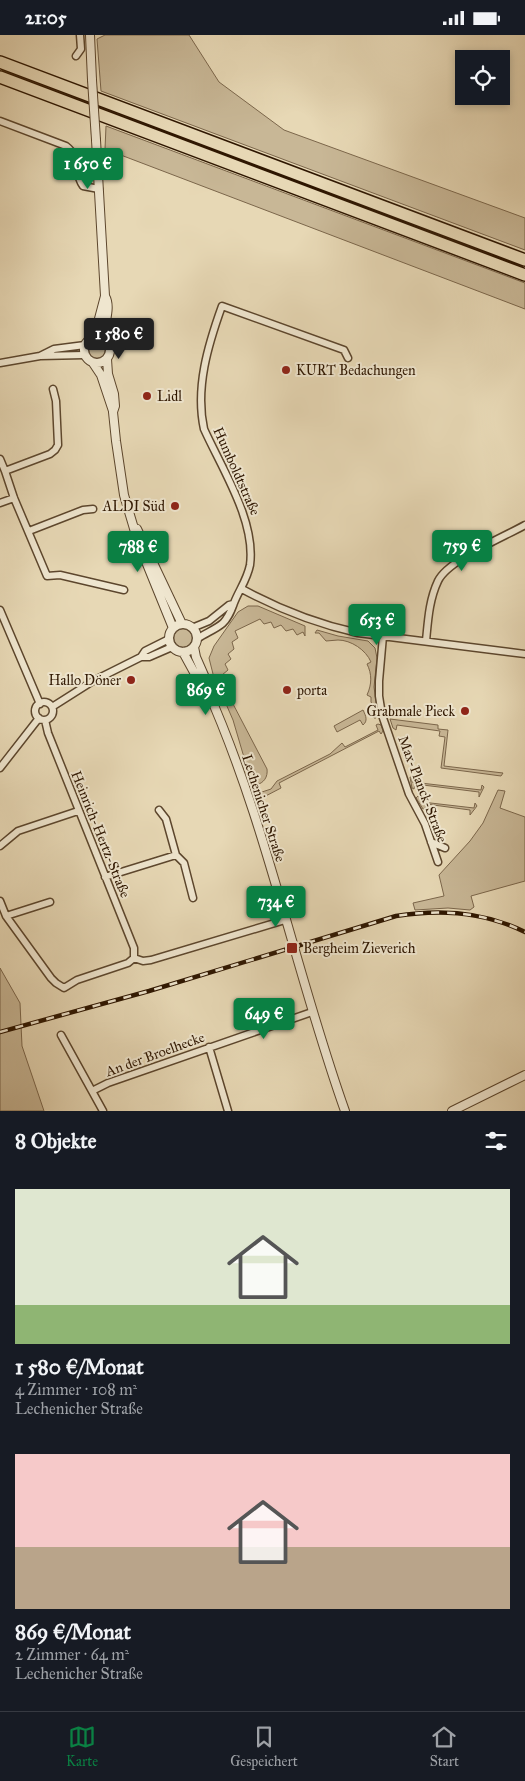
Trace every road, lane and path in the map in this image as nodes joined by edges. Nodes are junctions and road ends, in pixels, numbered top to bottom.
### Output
1 (80, 35) edge
2 (90, 35) edge
3 (76, 56) dead end
4 (0, 62) edge
5 (0, 77) edge
6 (0, 121) edge
7 (99, 189) junction
8 (525, 260) edge
9 (525, 275) edge
10 (105, 296) junction
11 (92, 338) junction
12 (104, 339) junction
13 (85, 345) junction
14 (84, 355) junction
15 (40, 357) junction
16 (348, 358) dead end
17 (107, 359) junction
18 (0, 363) edge
19 (93, 363) junction
20 (53, 389) dead end
21 (113, 412) junction
22 (0, 459) edge
23 (5, 471) junction
24 (14, 497) junction
25 (0, 503) edge
26 (93, 509) dead end
27 (132, 518) junction
28 (525, 525) edge
29 (29, 531) junction
30 (242, 589) junction
31 (124, 590) dead end
32 (233, 604) junction
33 (0, 610) edge
34 (182, 624) junction
35 (192, 628) junction
36 (173, 629) junction
37 (383, 636) junction
38 (169, 639) junction
39 (426, 641) junction
40 (195, 643) junction
41 (172, 647) junction
42 (184, 652) junction
43 (525, 654) edge
44 (141, 657) junction
45 (206, 687) junction
46 (40, 704) junction
47 (52, 707) junction
48 (42, 719) junction
49 (0, 768) edge
50 (159, 810) dead end
51 (78, 811) junction
52 (432, 842) junction
53 (0, 846) edge
54 (445, 849) dead end
55 (176, 855) junction
56 (438, 862) dead end
57 (105, 877) junction
58 (193, 898) dead end
59 (0, 901) edge
60 (50, 902) dead end
61 (6, 915) junction
62 (285, 920) junction
63 (134, 958) junction
64 (312, 1012) junction
65 (61, 1035) dead end
66 (209, 1047) junction
67 (525, 1075) edge
68 (92, 1091) junction
69 (103, 1111) edge
70 (228, 1111) edge
71 (345, 1111) edge
72 (452, 1111) edge

1 - 3 street
2 - 7 street, bridge
4 - 8 highway
5 - 9 highway
6 - 7 street
7 - 10 street
10 - 11 street
10 - 12 street
11 - 12 street
11 - 13 street
12 - 17 street
13 - 14 street
13 - 15 street
14 - 15 street
14 - 19 street
15 - 18 street
16 - 30 street, Humboldtstraße
17 - 19 street
17 - 21 street
19 - 21 street
20 - 23 street
21 - 27 street
22 - 23 street
23 - 24 street
24 - 25 street
24 - 29 street
26 - 29 street
27 - 34 street
27 - 36 street
28 - 39 street
29 - 31 street
30 - 32 street, Humboldtstraße
30 - 37 street
32 - 35 street, Humboldtstraße
32 - 40 street, Humboldtstraße
33 - 46 street
34 - 35 street
34 - 36 street
35 - 40 street
36 - 38 street
37 - 39 street
37 - 52 street, Max-Planck-Straße
38 - 41 street
38 - 44 street
39 - 43 street
40 - 42 street
40 - 45 street, Lechenicher Straße
41 - 42 street
41 - 44 street
42 - 45 street, Lechenicher Straße
44 - 47 street
45 - 62 street, Lechenicher Straße
46 - 47 street
46 - 48 street
47 - 48 street
48 - 49 street
48 - 51 street, Heinrich-Hertz-Straße
50 - 55 street
51 - 53 street
51 - 57 street, Heinrich-Hertz-Straße
52 - 54 street
52 - 56 street, Max-Planck-Straße
55 - 57 street
55 - 58 street
57 - 63 street, Heinrich-Hertz-Straße
59 - 61 street
60 - 61 street
61 - 63 street
62 - 63 street
62 - 64 street, Lechenicher Straße
64 - 66 street, An der Broelhecke
64 - 71 street, Lechenicher Straße
65 - 68 street
66 - 68 street, An der Broelhecke
66 - 70 street
67 - 72 street
68 - 69 street

